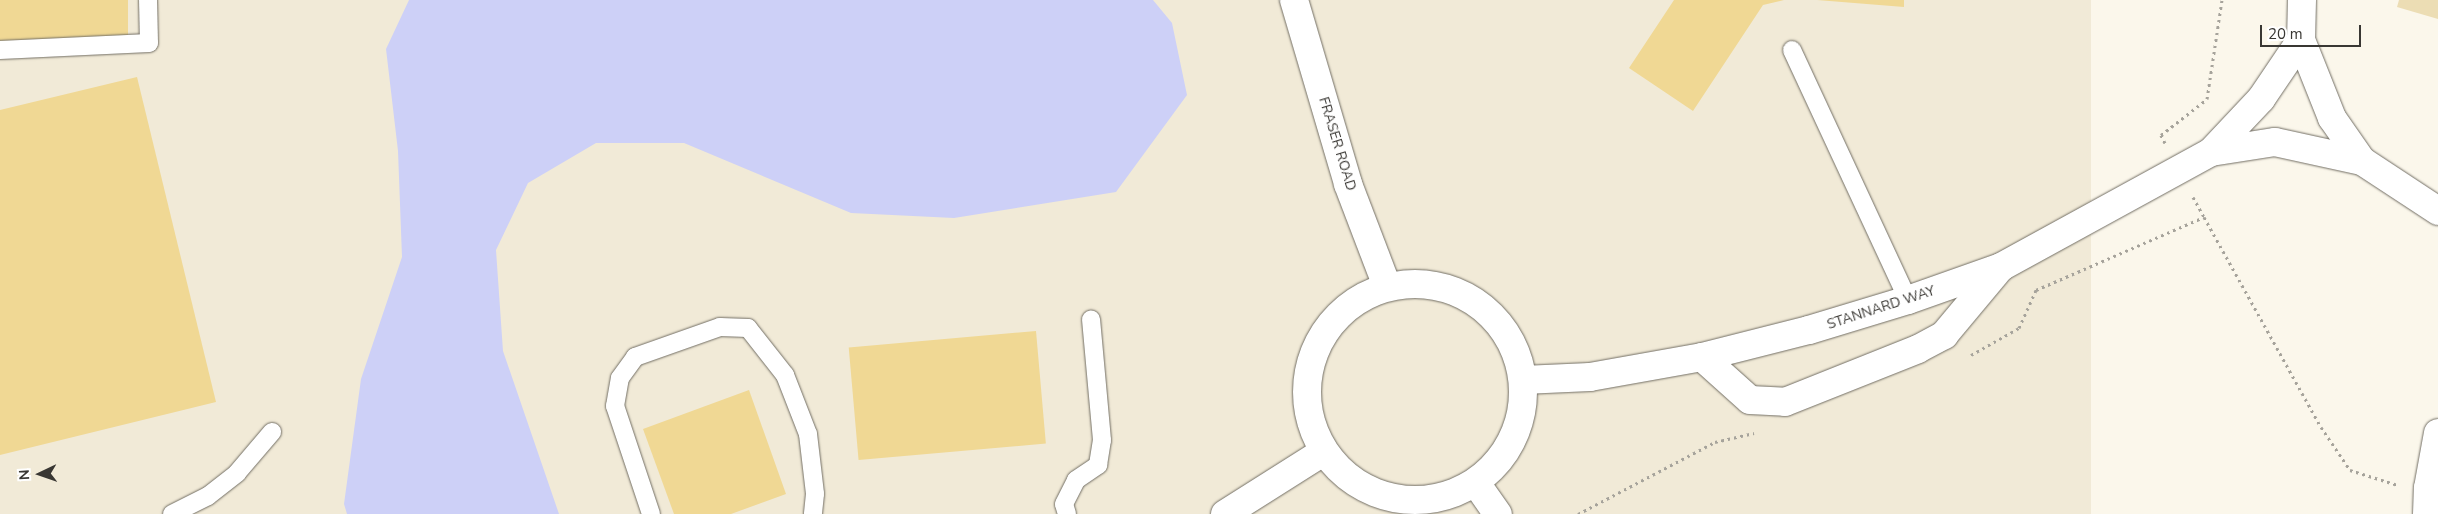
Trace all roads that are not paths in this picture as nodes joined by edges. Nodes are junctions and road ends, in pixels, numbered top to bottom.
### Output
1 (148, 0) edge
2 (1294, 0) edge
3 (2302, 0) edge
4 (2301, 40) junction
5 (0, 50) edge
6 (1792, 50) dead end
7 (2211, 152) junction
8 (2362, 162) junction
9 (2437, 217) edge
10 (2001, 267) junction
11 (1388, 286) junction
12 (1908, 300) junction
13 (1091, 319) dead end
14 (1702, 357) junction
15 (1523, 380) junction
16 (272, 432) dead end
17 (2438, 432) edge
18 (1323, 452) junction
19 (1476, 483) junction
20 (172, 514) edge
21 (651, 514) edge
22 (812, 514) edge
23 (1067, 514) edge
24 (1225, 514) edge
25 (1498, 514) edge
26 (2427, 514) edge

1 - 5 lane
2 - 11 street, FRASER ROAD
3 - 4 street
4 - 7 street, STANNARD WAY
4 - 8 street
6 - 12 lane
7 - 8 street, STANNARD WAY
7 - 10 street, STANNARD WAY
8 - 9 street
10 - 12 street, STANNARD WAY
10 - 14 street
11 - 15 street
11 - 18 street
12 - 14 street, STANNARD WAY
13 - 23 lane
14 - 15 street, STANNARD WAY
15 - 19 street
16 - 20 lane
17 - 26 street
18 - 19 street
18 - 24 street
19 - 25 street
21 - 22 lane

